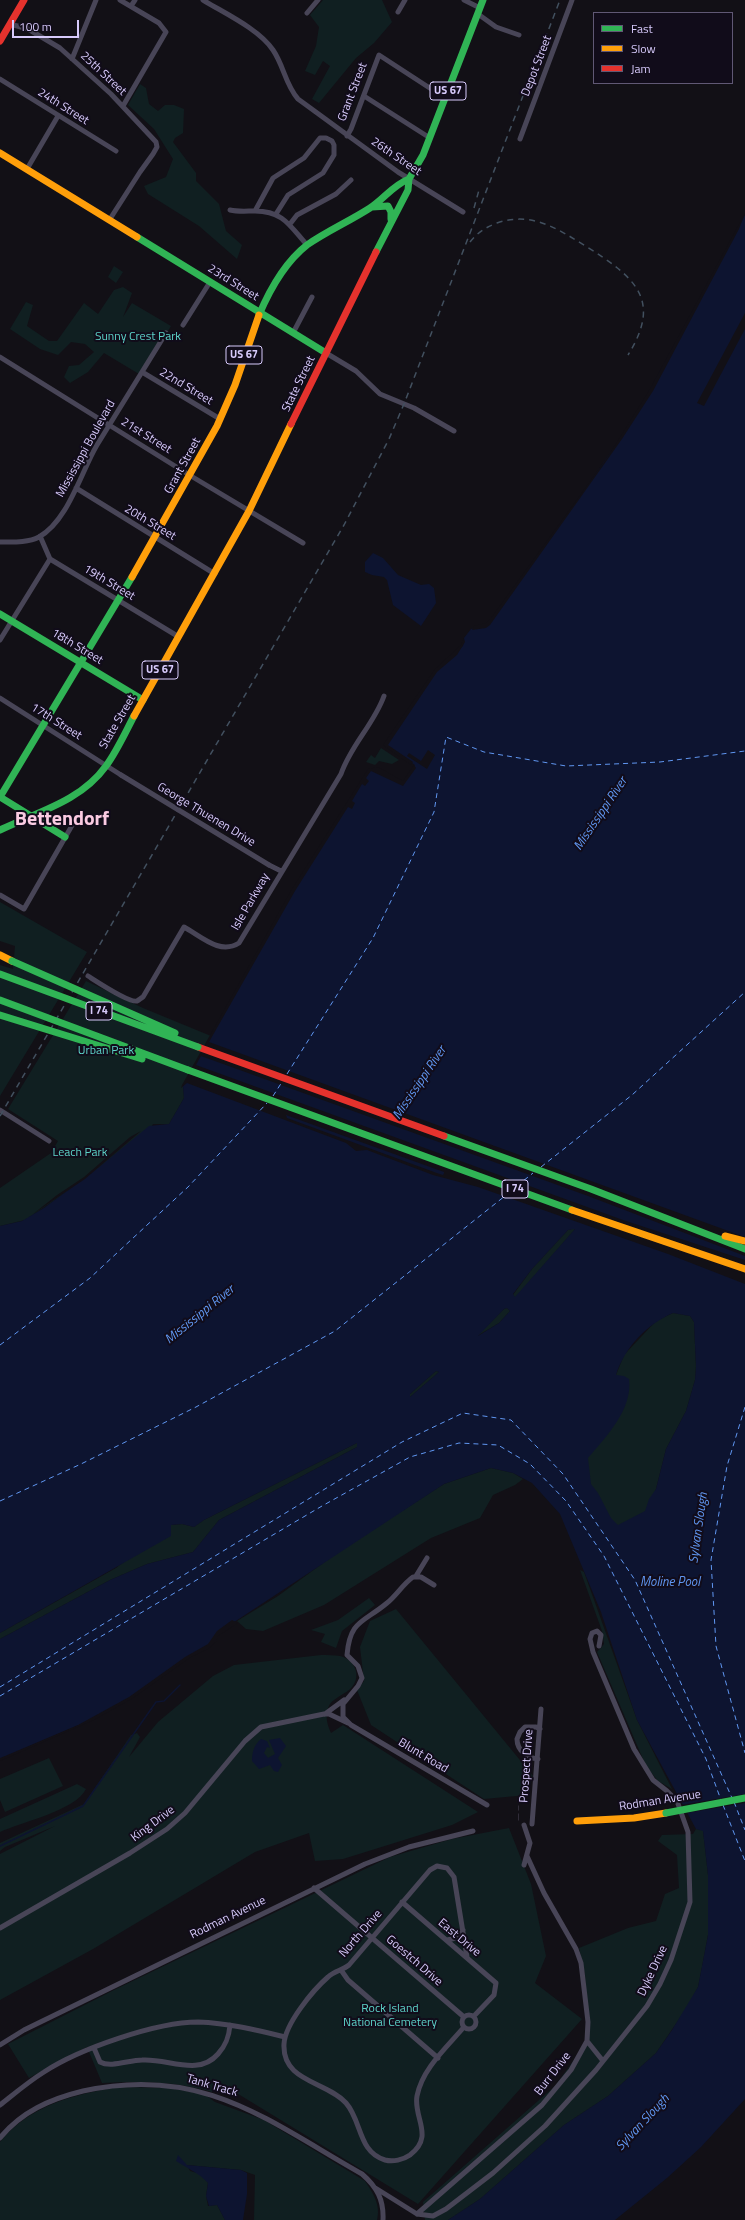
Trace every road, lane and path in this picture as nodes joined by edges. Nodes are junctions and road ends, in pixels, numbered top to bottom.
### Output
1 (24, 0) edge
2 (96, 0) edge
3 (120, 0) edge
4 (135, 0) edge
5 (203, 0) edge
6 (318, 0) edge
7 (405, 0) edge
8 (464, 0) edge
9 (483, 0) edge
10 (572, 0) edge
11 (131, 6) junction
12 (479, 11) junction
13 (398, 12) dead end
14 (307, 13) dead end
15 (10, 24) junction
16 (519, 35) dead end
17 (1, 36) edge
18 (72, 59) junction
19 (0, 79) edge
20 (364, 96) junction
21 (445, 98) junction
22 (123, 106) junction
23 (58, 116) junction
24 (346, 136) junction
25 (430, 138) junction
26 (520, 139) dead end
27 (116, 151) dead end
28 (0, 153) edge
29 (27, 170) junction
30 (409, 179) junction
31 (351, 180) dead end
32 (372, 207) junction
33 (230, 210) dead end
34 (254, 211) junction
35 (463, 212) dead end
36 (276, 214) junction
37 (110, 219) junction
38 (390, 222) junction
39 (290, 224) junction
40 (307, 245) junction
41 (210, 282) junction
42 (312, 297) dead end
43 (260, 313) junction
44 (183, 326) dead end
45 (166, 333) dead end
46 (293, 333) junction
47 (326, 353) junction
48 (0, 357) edge
49 (142, 372) junction
50 (220, 419) junction
51 (110, 426) junction
52 (454, 430) dead end
53 (191, 476) junction
54 (76, 488) junction
55 (249, 511) junction
56 (40, 536) junction
57 (155, 538) junction
58 (0, 542) edge
59 (303, 543) dead end
60 (50, 559) junction
61 (215, 574) junction
62 (118, 600) junction
63 (0, 614) edge
64 (12, 621) junction
65 (179, 638) junction
66 (0, 640) edge
67 (80, 662) junction
68 (384, 696) dead end
69 (0, 698) edge
70 (143, 700) junction
71 (42, 725) junction
72 (106, 766) junction
73 (121, 775) joint
74 (0, 797) edge
75 (31, 816) junction
76 (74, 822) dead end
77 (0, 830) edge
78 (65, 837) junction
79 (281, 871) junction
80 (0, 895) edge
81 (0, 955) edge
82 (0, 974) edge
83 (88, 976) dead end
84 (0, 1000) edge
85 (0, 1015) edge
86 (198, 1047) junction
87 (188, 1070) junction
88 (0, 1110) edge
89 (48, 1141) dead end
90 (685, 1226) junction
91 (745, 1242) edge
92 (745, 1249) edge
93 (719, 1260) junction
94 (745, 1269) edge
95 (745, 1273) edge
96 (427, 1558) dead end
97 (416, 1576) junction
98 (434, 1585) dead end
99 (599, 1646) dead end
100 (345, 1700) junction
101 (541, 1709) dead end
102 (324, 1714) junction
103 (348, 1723) junction
104 (540, 1729) junction
105 (538, 1759) junction
106 (745, 1798) edge
107 (487, 1805) dead end
108 (577, 1821) dead end
109 (532, 1824) dead end
110 (524, 1826) dead end
111 (473, 1831) dead end
112 (527, 1856) junction
113 (524, 1865) dead end
114 (314, 1888) junction
115 (402, 1902) junction
116 (0, 1928) edge
117 (463, 1930) junction
118 (371, 1937) junction
119 (445, 1939) junction
120 (467, 1957) junction
121 (341, 1970) junction
122 (474, 2016) junction
123 (464, 2017) junction
124 (230, 2025) junction
125 (464, 2027) junction
126 (285, 2037) junction
127 (587, 2041) junction
128 (0, 2045) edge
129 (94, 2048) junction
130 (438, 2058) junction
131 (603, 2061) junction
132 (0, 2105) edge
133 (0, 2138) edge
134 (377, 2189) junction
135 (417, 2214) junction
136 (383, 2220) edge

1 - 15 main road
2 - 18 street
3 - 11 street
4 - 11 street
5 - 24 street, 26th Street
6 - 14 street
7 - 13 street
8 - 12 street
9 - 12 main road, State Street / US 67
10 - 26 street, Depot Street
11 - 22 street
12 - 16 street
12 - 21 main road, State Street / US 67
15 - 17 main road
15 - 18 street, 25th Street
18 - 22 street, 25th Street
19 - 23 street, 24th Street
20 - 21 street, Grant Street
20 - 24 street, Grant Street
20 - 25 street
21 - 25 main road, State Street / US 67
22 - 37 street, 25th Street
23 - 27 street, 24th Street
23 - 29 street
24 - 30 street, 26th Street
25 - 30 main road, State Street / US 67
28 - 29 main road, 23rd Street
29 - 37 main road, 23rd Street
30 - 32 main road, Grant Street / US 67
30 - 35 street, 26th Street
30 - 38 main road, State Street / US 67
31 - 39 street
32 - 38 main road
32 - 40 main road, Grant Street / US 67
33 - 34 street
34 - 36 street
34 - 36 street
36 - 39 street
37 - 41 main road, 23rd Street
38 - 47 main road, State Street / US 67
39 - 40 street
40 - 43 main road, Grant Street / US 67
41 - 43 main road, 23rd Street
41 - 44 street
42 - 46 street
43 - 46 main road, 23rd Street
43 - 50 main road, Grant Street / US 67
45 - 49 street, Mississippi Boulevard
46 - 47 main road, 23rd Street
47 - 52 street, 23rd Street
47 - 55 main road, State Street / US 67
48 - 51 street, 21st Street
49 - 50 street, 22nd Street
49 - 51 street, Mississippi Boulevard
50 - 53 main road, Grant Street / US 67
51 - 53 street, 21st Street
51 - 54 street, Mississippi Boulevard
53 - 55 street, 21st Street
53 - 57 main road, Grant Street / US 67
54 - 56 street, Mississippi Boulevard
54 - 57 street, 20th Street
55 - 59 street, 21st Street
55 - 61 main road, State Street / US 67
56 - 58 street
56 - 60 street
57 - 61 street, 20th Street
57 - 62 main road, Grant Street / US 67
60 - 62 street, 19th Street
60 - 64 street
61 - 65 main road, State Street / US 67
62 - 65 street, 19th Street
62 - 67 main road, Grant Street / US 67
63 - 64 main road, 18th Street
64 - 66 street
64 - 67 main road, 18th Street
65 - 70 main road, State Street / US 67
67 - 70 main road, 18th Street
67 - 71 main road, Grant Street / US 67
68 - 79 street, Isle Parkway
69 - 71 street, 17th Street
70 - 72 main road, State Street / US 67
71 - 72 street, 17th Street
71 - 74 main road, Grant Street / US 67
72 - 73 street, 17th Street
72 - 75 main road, US 67
73 - 79 street, George Thuenen Drive, bridge
74 - 75 main road
75 - 77 main road, US 67
75 - 78 main road
76 - 78 street
78 - 80 street
79 - 83 street, Isle Parkway
81 - 86 main road, bridge
82 - 86 main road, I 74, bridge
84 - 87 main road, I 74, bridge
85 - 87 main road, bridge
86 - 90 main road, I 74
87 - 93 main road, I 74
88 - 89 street
90 - 91 main road
90 - 92 main road, I 74
93 - 94 main road, I 74
93 - 95 main road
96 - 97 street
97 - 98 street
97 - 100 street
99 - 131 street, Dyke Drive
100 - 102 street
100 - 103 street
101 - 104 street, Prospect Drive
102 - 103 street, Blunt Road
102 - 116 street, King Drive
103 - 107 street, Blunt Road
104 - 105 street, Prospect Drive
104 - 105 street
105 - 109 street, Prospect Drive
106 - 108 main road, Rodman Avenue, bridge
110 - 112 street
111 - 114 street, Rodman Avenue
112 - 113 street
112 - 127 street
114 - 118 street, Goestch Drive
114 - 128 street, Rodman Avenue
115 - 117 street, North Drive
115 - 118 street, North Drive
115 - 119 street, East Drive
117 - 119 street
117 - 120 street
118 - 121 street, North Drive
118 - 123 street, Goestch Drive
119 - 120 street, East Drive
120 - 122 street, East Drive
121 - 126 street, North Drive
121 - 130 street
122 - 123 street
122 - 125 street
123 - 125 street
124 - 126 street
124 - 129 street
124 - 129 street
125 - 130 street
126 - 130 street
127 - 131 street
127 - 135 street, Burr Drive
129 - 132 street
131 - 135 street, Dyke Drive
133 - 134 street, Tank Track
134 - 135 street
134 - 136 street, Tank Track

